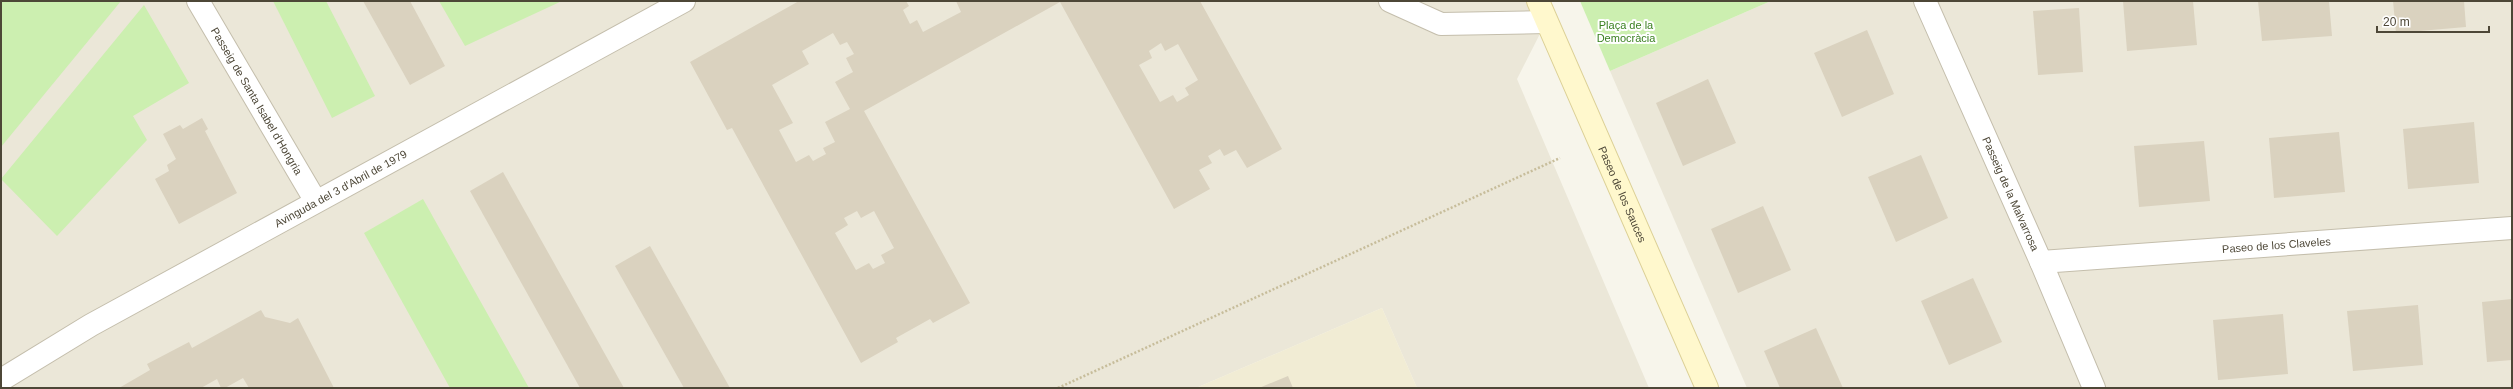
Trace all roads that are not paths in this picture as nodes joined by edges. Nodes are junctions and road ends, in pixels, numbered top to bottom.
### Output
1 (198, 1) edge
2 (684, 1) edge
3 (1390, 1) edge
4 (1538, 1) edge
5 (1925, 1) edge
6 (1546, 22) junction
7 (315, 200) junction
8 (2512, 228) edge
9 (2041, 262) junction
10 (1, 380) edge
11 (1707, 388) edge
12 (2094, 388) edge

1 - 7 street, Passeig de Santa Isabel d'Hongria
2 - 7 street, Avinguda del 3 d'Abril de 1979
3 - 6 street
4 - 6 street, Paseo de los Sauces
5 - 9 street, Passeig de la Malvarrosa
6 - 11 street, Paseo de los Sauces
7 - 10 street, Avinguda del 3 d'Abril de 1979
8 - 9 street, Paseo de los Claveles
9 - 12 street, Passeig de la Malvarrosa

